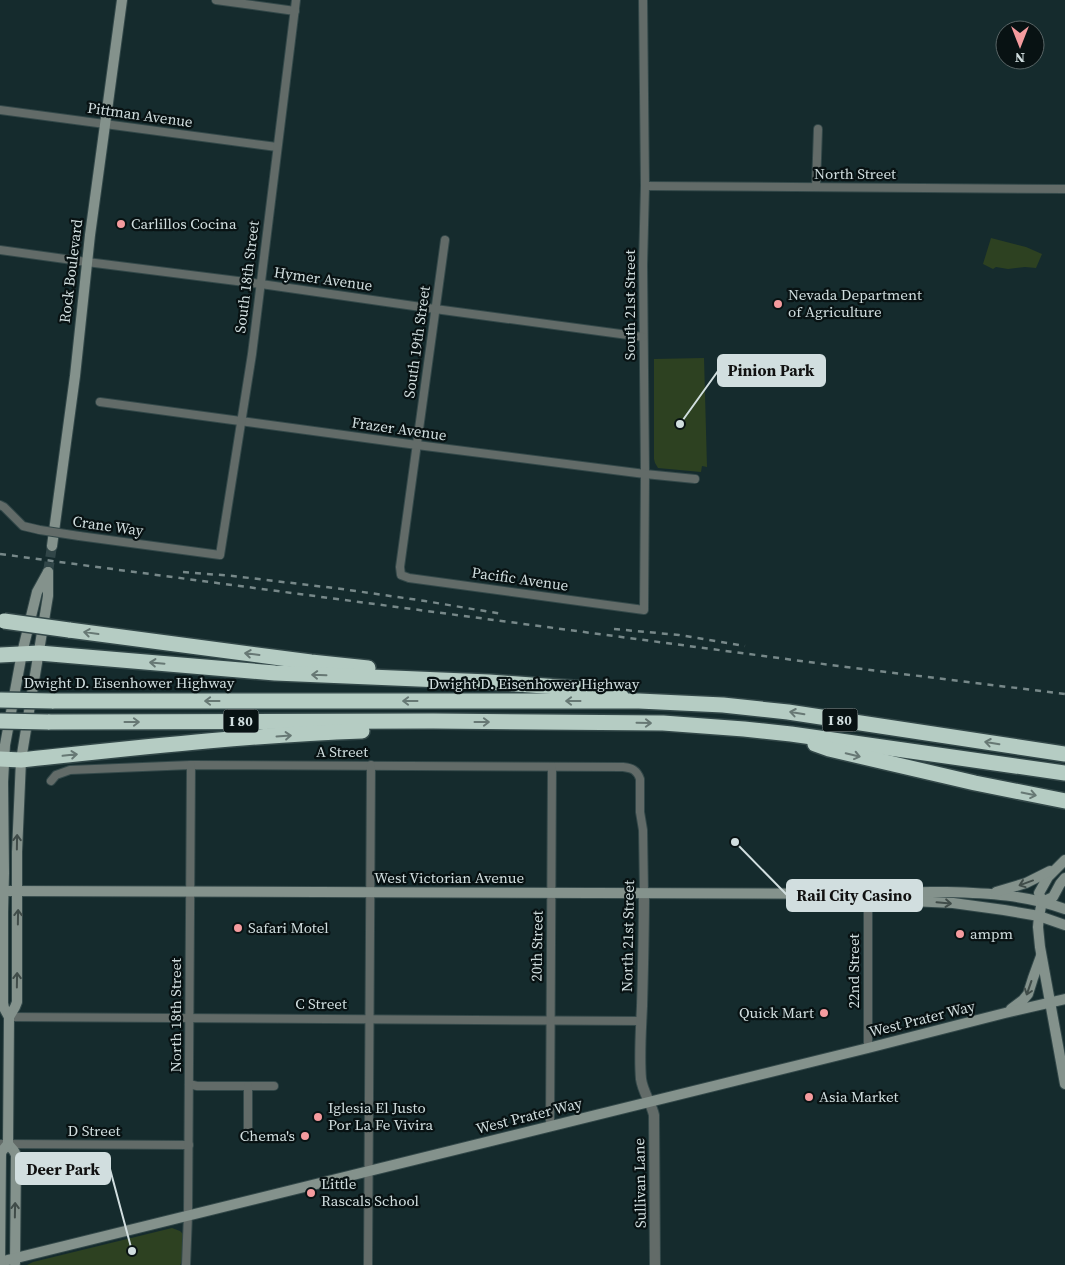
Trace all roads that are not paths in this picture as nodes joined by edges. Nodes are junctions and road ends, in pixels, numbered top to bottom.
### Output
1 (122, 0) edge
2 (216, 0) edge
3 (296, 0) edge
4 (643, 0) edge
5 (295, 11) junction
6 (0, 110) edge
7 (106, 125) junction
8 (818, 129) dead end
9 (276, 148) junction
10 (645, 186) junction
11 (816, 187) junction
12 (1065, 189) edge
13 (445, 240) dead end
14 (0, 250) edge
15 (87, 262) junction
16 (261, 284) junction
17 (435, 309) junction
18 (643, 337) junction
19 (100, 402) dead end
20 (242, 421) junction
21 (417, 445) junction
22 (645, 474) junction
23 (695, 479) dead end
24 (0, 505) edge
25 (52, 546) tunnel mouth
26 (220, 556) joint
27 (400, 567) joint
28 (644, 610) joint
29 (2, 620) edge
30 (22, 653) junction
31 (39, 653) junction
32 (0, 655) edge
33 (421, 679) junction
34 (0, 700) edge
35 (639, 701) junction
36 (0, 721) edge
37 (433, 721) junction
38 (791, 734) junction
39 (1065, 753) edge
40 (2, 759) edge
41 (22, 760) junction
42 (192, 765) junction
43 (371, 765) junction
44 (552, 767) junction
45 (636, 770) joint
46 (1065, 773) edge
47 (51, 781) dead end
48 (1065, 801) edge
49 (1061, 863) edge
50 (1065, 878) edge
51 (2, 891) edge
52 (18, 891) junction
53 (190, 892) junction
54 (371, 892) junction
55 (551, 893) junction
56 (990, 893) junction
57 (644, 894) junction
58 (868, 894) junction
59 (897, 894) junction
60 (1040, 909) junction
61 (1065, 909) edge
62 (1065, 925) edge
63 (1041, 955) junction
64 (1, 987) edge
65 (1065, 999) edge
66 (1050, 1002) junction
67 (1005, 1013) junction
68 (5, 1017) edge
69 (190, 1018) junction
70 (370, 1019) junction
71 (550, 1020) junction
72 (641, 1021) junction
73 (868, 1048) junction
74 (189, 1084) junction
75 (1065, 1084) edge
76 (248, 1086) junction
77 (274, 1086) dead end
78 (649, 1101) junction
79 (550, 1126) junction
80 (248, 1128) dead end
81 (4, 1144) edge
82 (189, 1145) junction
83 (369, 1170) junction
84 (188, 1215) junction
85 (15, 1262) edge
86 (0, 1263) edge
87 (186, 1265) edge
88 (368, 1265) edge
89 (655, 1265) edge

1 - 7 main road, Rock Boulevard
2 - 5 street
3 - 5 street, South 18th Street
4 - 10 street, South 21st Street
5 - 9 street, South 18th Street
6 - 7 street, Pittman Avenue
7 - 9 street, Pittman Avenue
7 - 15 main road, Rock Boulevard
8 - 11 street
9 - 16 street, South 18th Street
10 - 11 street, North Street
10 - 18 street, South 21st Street
11 - 12 street, North Street
13 - 17 street, South 19th Street
14 - 15 street, Hymer Avenue
15 - 16 street, Hymer Avenue
15 - 25 main road, Rock Boulevard
16 - 17 street, Hymer Avenue
16 - 20 street, South 18th Street
17 - 18 street, Hymer Avenue
17 - 21 street, South 19th Street
18 - 22 street, South 21st Street
19 - 20 street, Frazer Avenue
20 - 21 street, Frazer Avenue
20 - 26 street, South 18th Street
21 - 22 street, Frazer Avenue
21 - 27 street, South 19th Street
22 - 23 street, Frazer Avenue
22 - 28 street, South 21st Street
24 - 26 street, Crane Way, bridge
27 - 28 street, Pacific Avenue
33 -> 29 highway, bridge
30 - 31 highway
30 - 31 main road
30 - 32 highway
30 - 40 main road
33 -> 31 highway
31 - 41 main road
33 - 35 highway
35 -> 34 highway, Dwight D. Eisenhower Highway / I 80, bridge
39 -> 35 highway, Dwight D. Eisenhower Highway / I 80
36 -> 37 highway, I 80, bridge
37 -> 38 highway, I 80
41 -> 37 highway
38 - 46 highway, I 80
38 -> 48 highway
40 - 41 highway
40 - 51 main road
52 -> 41 main road
42 - 43 street, A Street
42 - 47 street, A Street
42 - 53 street, North 18th Street
43 - 44 street, A Street
43 - 54 street
44 - 45 street, A Street
44 - 55 street, 20th Street
45 - 57 street, North 21st Street
49 -> 56 main road
49 - 60 main road
50 - 60 main road
51 - 52 main road, West Victorian Avenue
51 - 64 main road
52 - 53 main road, West Victorian Avenue
68 -> 52 main road
53 - 54 main road, West Victorian Avenue
53 - 69 street, North 18th Street
54 - 55 main road, West Victorian Avenue
54 - 70 street
55 - 57 main road, West Victorian Avenue
55 - 71 street, 20th Street
56 - 59 main road, West Victorian Avenue
56 - 60 main road, West Victorian Avenue
57 - 58 main road, West Victorian Avenue
57 - 72 street, North 21st Street
58 - 59 main road, West Victorian Avenue
58 - 73 street, 22nd Street
59 -> 60 main road, West Victorian Avenue
60 - 61 main road, West Victorian Avenue
60 - 62 main road, West Victorian Avenue
60 - 63 main road
63 - 66 main road
63 -> 67 main road
64 - 68 main road
65 - 66 main road, West Prater Way
66 - 67 main road, West Prater Way
66 - 75 main road
67 - 73 main road, West Prater Way
68 - 69 street, C Street
68 - 81 main road
69 - 70 street, C Street
69 - 74 street, North 18th Street
70 - 71 street, C Street
70 - 83 street
71 - 72 street, C Street
71 - 79 street, 20th Street
72 - 78 street, North 21st Street
73 - 78 main road, West Prater Way
74 - 76 street
74 - 82 street, North 18th Street
76 - 77 street
76 - 80 street
78 - 79 main road, West Prater Way
78 - 89 street, Sullivan Lane
79 - 83 main road, West Prater Way
81 - 82 street, D Street
85 -> 81 main road
81 - 86 main road
82 - 84 street, North 18th Street
83 - 84 main road, West Prater Way
83 - 88 street
84 - 85 main road, West Prater Way
84 - 87 street, North 18th Street
85 - 86 main road, West Prater Way

